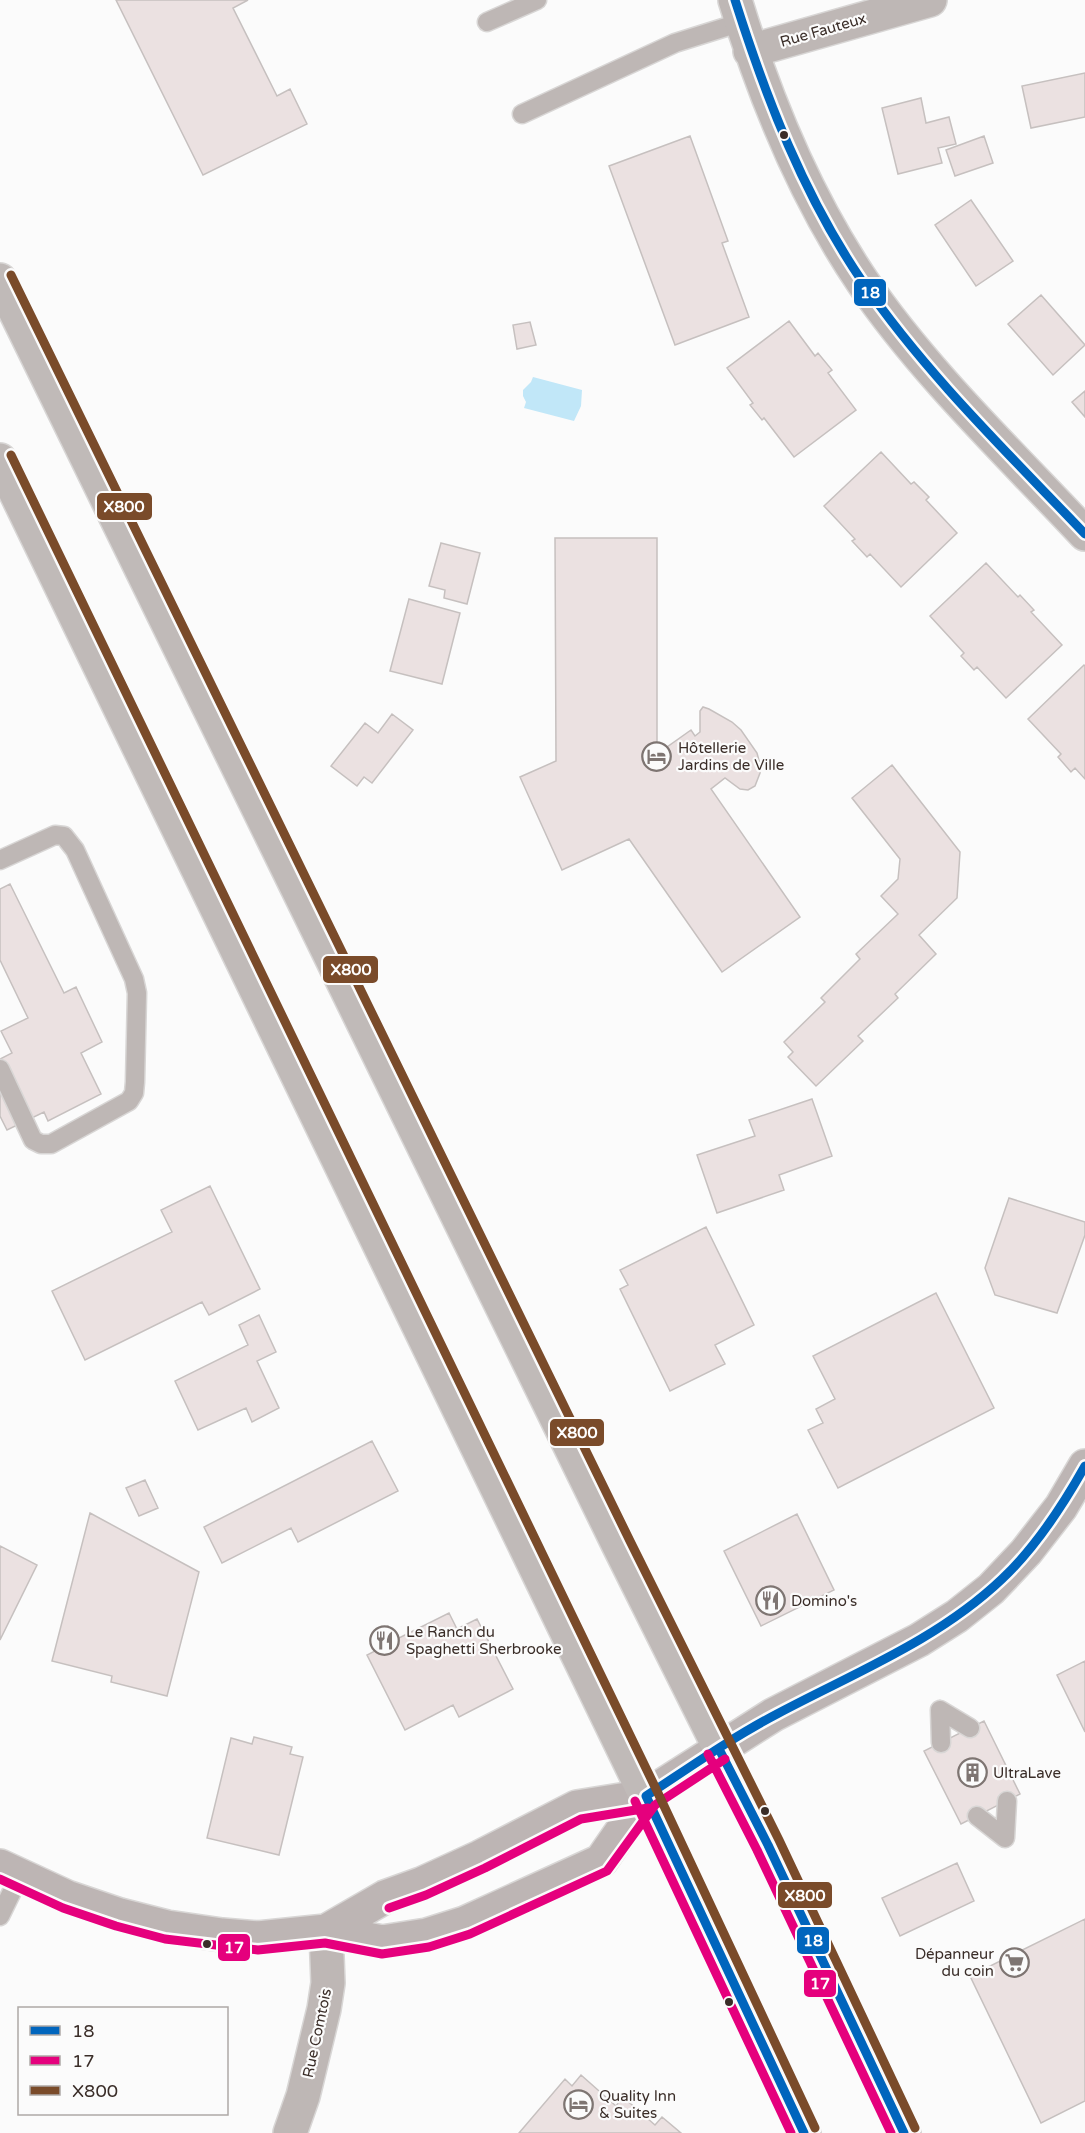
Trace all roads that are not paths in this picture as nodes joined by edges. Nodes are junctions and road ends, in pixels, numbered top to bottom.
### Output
1 (537, 0) edge
2 (930, 0) edge
3 (487, 22) dead end
4 (742, 24) edge
5 (522, 114) dead end
6 (0, 280) edge
7 (0, 460) edge
8 (1085, 534) edge
9 (0, 860) edge
10 (0, 1069) edge
11 (1085, 1466) edge
12 (970, 1728) dead end
13 (941, 1743) dead end
14 (719, 1749) junction
15 (646, 1796) junction
16 (1007, 1801) dead end
17 (977, 1816) dead end
18 (10, 1870) edge
19 (0, 1916) edge
20 (326, 1931) junction
21 (290, 2133) edge
22 (804, 2133) edge
23 (904, 2133) edge

1 - 3 lane
2 - 4 street, Rue Fauteux
4 - 5 lane
4 - 8 street
6 - 14 main road
7 - 15 main road
9 - 10 lane
11 - 14 street
12 - 13 lane
14 - 15 street
14 - 23 main road
15 - 20 street
15 - 20 street
15 - 22 main road
16 - 17 lane
18 - 19 lane
18 - 20 street
20 - 21 street, Rue Comtois

